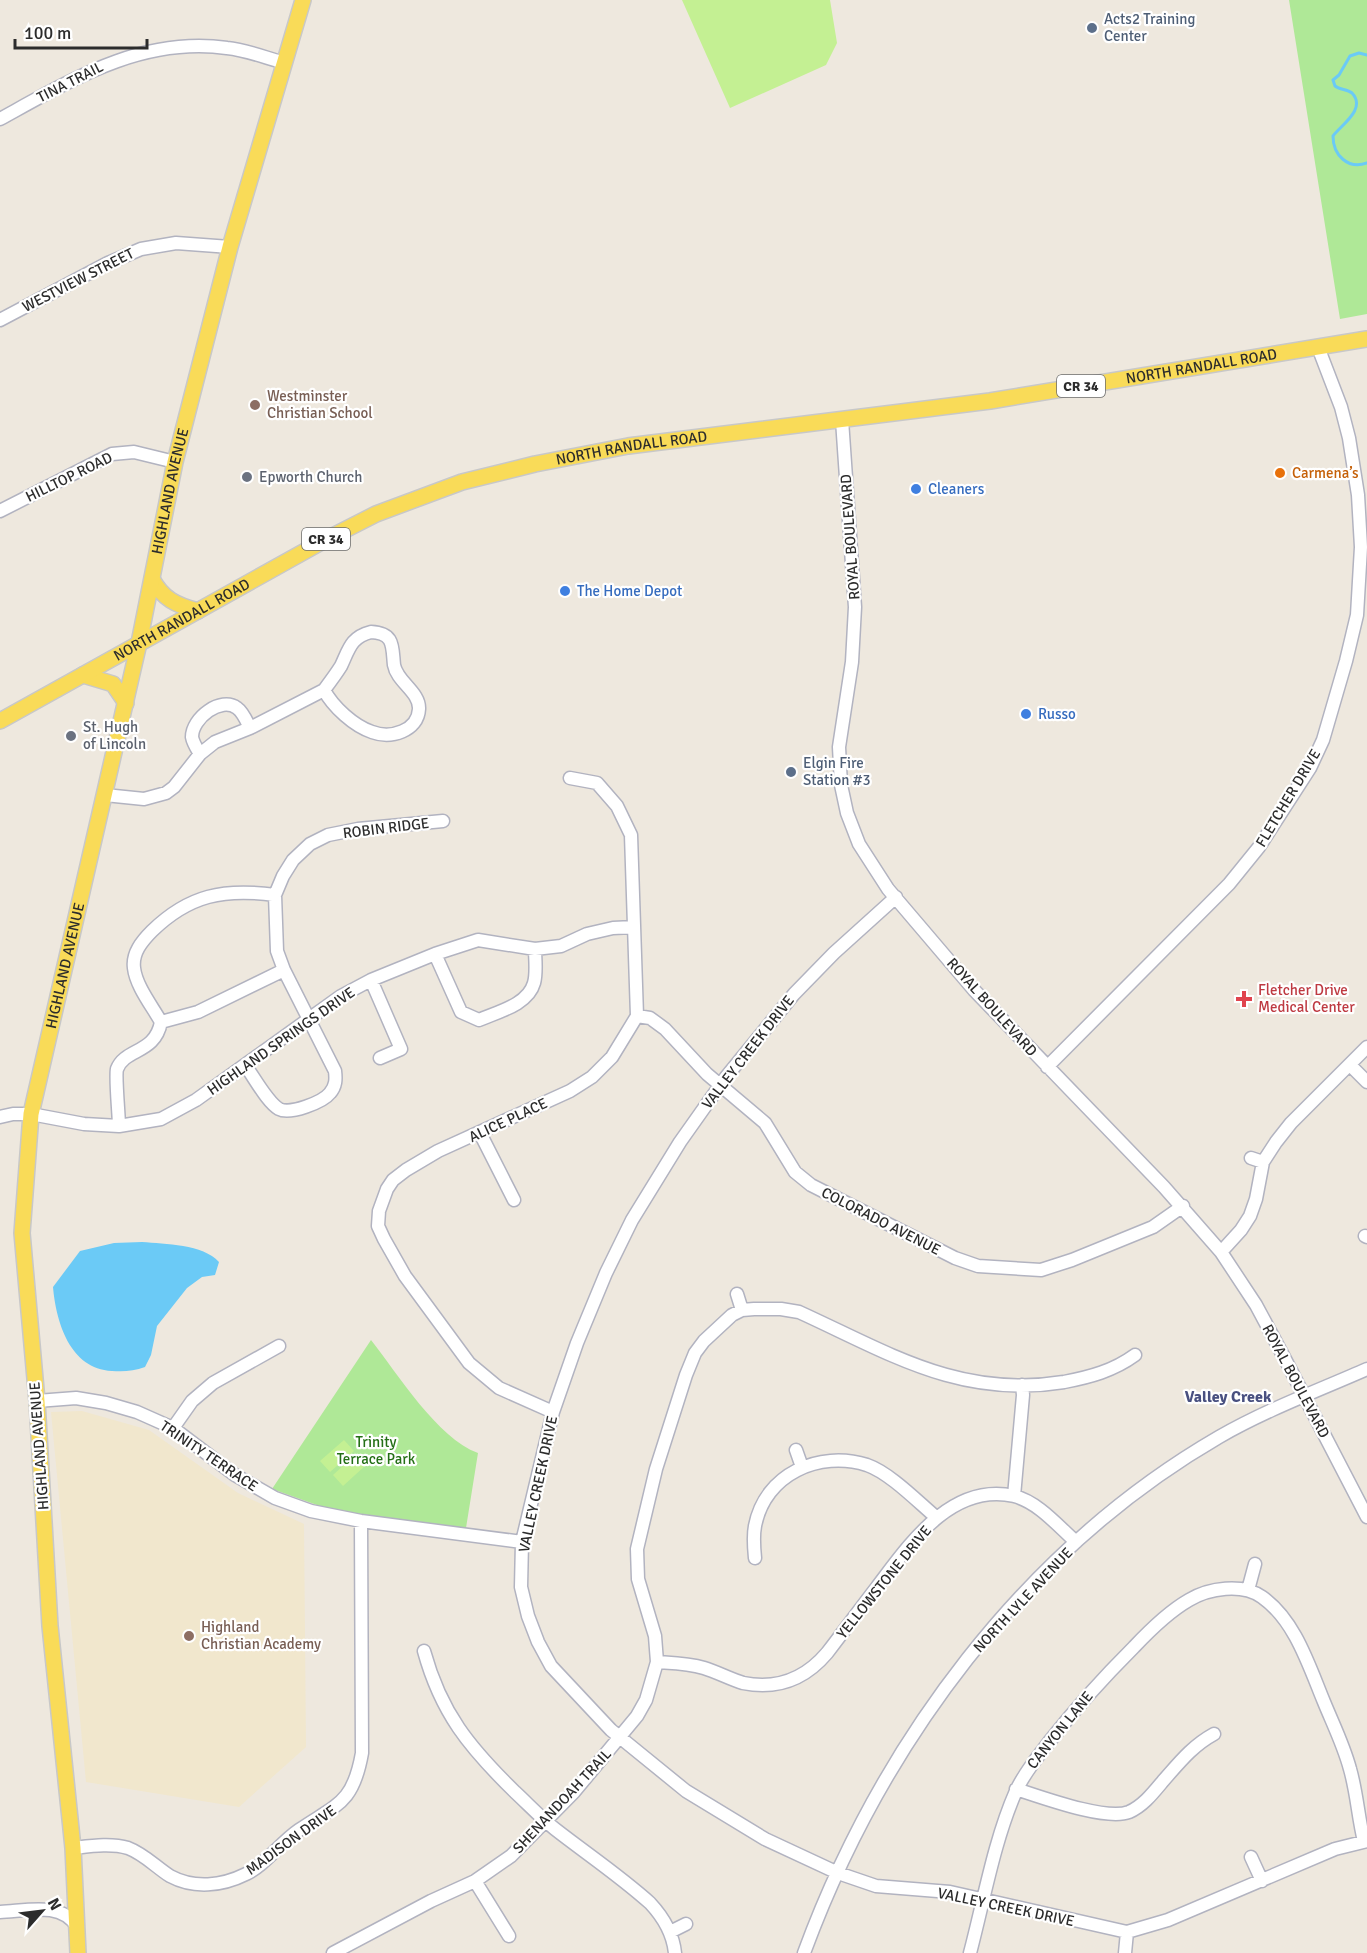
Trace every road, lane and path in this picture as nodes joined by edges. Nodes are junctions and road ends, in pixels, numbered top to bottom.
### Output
1 (303, 0) edge
2 (285, 63) junction
3 (0, 119) edge
4 (230, 247) junction
5 (0, 320) edge
6 (1367, 339) edge
7 (1318, 347) junction
8 (842, 420) junction
9 (175, 462) junction
10 (0, 511) edge
11 (152, 579) junction
12 (198, 611) junction
13 (1362, 616) edge
14 (139, 644) junction
15 (83, 675) junction
16 (324, 690) junction
17 (126, 703) junction
18 (0, 721) edge
19 (250, 729) junction
20 (200, 754) junction
21 (570, 778) dead end
22 (105, 795) junction
23 (443, 821) dead end
24 (275, 895) junction
25 (896, 897) junction
26 (634, 927) junction
27 (535, 949) junction
28 (435, 954) junction
29 (284, 970) junction
30 (371, 980) junction
31 (638, 1016) junction
32 (309, 1019) junction
33 (161, 1022) junction
34 (1367, 1047) edge
35 (380, 1058) dead end
36 (245, 1065) junction
37 (1350, 1065) junction
38 (1047, 1067) junction
39 (1367, 1082) edge
40 (720, 1085) junction
41 (31, 1114) junction
42 (0, 1117) edge
43 (119, 1126) junction
44 (480, 1133) junction
45 (514, 1200) dead end
46 (1182, 1206) junction
47 (1221, 1252) junction
48 (737, 1294) dead end
49 (742, 1310) junction
50 (279, 1346) dead end
51 (1136, 1355) dead end
52 (1367, 1369) edge
53 (1022, 1385) junction
54 (1304, 1394) junction
55 (37, 1401) junction
56 (553, 1412) junction
57 (173, 1428) junction
58 (796, 1450) dead end
59 (802, 1467) junction
60 (1014, 1496) junction
61 (1367, 1517) edge
62 (937, 1518) junction
63 (361, 1521) junction
64 (522, 1542) junction
65 (1076, 1542) junction
66 (754, 1558) dead end
67 (1255, 1564) dead end
68 (1248, 1590) junction
69 (424, 1651) dead end
70 (657, 1662) junction
71 (1214, 1734) dead end
72 (620, 1738) junction
73 (1016, 1789) junction
74 (546, 1822) junction
75 (1365, 1841) edge
76 (73, 1848) junction
77 (1251, 1857) dead end
78 (838, 1873) junction
79 (475, 1881) junction
80 (1262, 1881) junction
81 (76, 1890) junction
82 (984, 1900) junction
83 (56, 1910) junction
84 (0, 1912) edge
85 (686, 1924) dead end
86 (77, 1927) junction
87 (670, 1932) junction
88 (1127, 1932) junction
89 (509, 1936) dead end
90 (78, 1953) edge
91 (333, 1953) edge
92 (675, 1953) edge
93 (804, 1953) edge
94 (970, 1953) edge
95 (1125, 1953) edge

1 - 2 main road, HIGHLAND AVENUE
2 - 3 street, TINA TRAIL
2 - 4 main road, HIGHLAND AVENUE
4 - 5 street, WESTVIEW STREET
4 - 9 main road, HIGHLAND AVENUE
6 - 7 main road, CR 34
7 - 8 main road, NORTH RANDALL ROAD / CR 34
7 - 13 street, FLETCHER DRIVE
8 - 12 main road, NORTH RANDALL ROAD / CR 34
8 - 25 street, ROYAL BOULEVARD
9 - 10 street, HILLTOP ROAD
9 - 11 main road, HIGHLAND AVENUE
11 - 12 main road
11 - 14 main road, HIGHLAND AVENUE
12 - 14 main road, NORTH RANDALL ROAD / CR 34
13 - 38 street, FLETCHER DRIVE
14 - 15 main road, NORTH RANDALL ROAD / CR 34
14 - 17 main road, HIGHLAND AVENUE
15 - 17 main road
15 - 18 main road, NORTH RANDALL ROAD / CR 34
16 - 16 street
16 - 19 street
17 - 22 main road, HIGHLAND AVENUE
19 - 20 street
19 - 20 street
20 - 22 street
21 - 26 street
22 - 41 main road, HIGHLAND AVENUE
23 - 24 street, ROBIN RIDGE
24 - 29 street, ROBIN RIDGE
24 - 33 street
25 - 38 street, ROYAL BOULEVARD
25 - 40 street, VALLEY CREEK DRIVE
26 - 27 street, HIGHLAND SPRINGS DRIVE
26 - 31 street
27 - 28 street, HIGHLAND SPRINGS DRIVE
27 - 28 street
28 - 30 street, HIGHLAND SPRINGS DRIVE
29 - 32 street, ROBIN RIDGE
29 - 33 street
30 - 32 street, HIGHLAND SPRINGS DRIVE
30 - 35 street
31 - 40 street, COLORADO AVENUE
31 - 44 street, ALICE PLACE
32 - 36 street, HIGHLAND SPRINGS DRIVE
32 - 36 street, ROBIN RIDGE
33 - 43 street
34 - 37 street
36 - 43 street, HIGHLAND SPRINGS DRIVE
37 - 39 street
37 - 47 street
38 - 46 street, ROYAL BOULEVARD
40 - 46 street, COLORADO AVENUE
40 - 56 street, VALLEY CREEK DRIVE
41 - 42 street, HIGHLAND SPRINGS DRIVE
41 - 43 street, HIGHLAND SPRINGS DRIVE
41 - 55 main road, HIGHLAND AVENUE
44 - 45 street
44 - 56 street, ALICE PLACE
46 - 47 street, ROYAL BOULEVARD
47 - 54 street, ROYAL BOULEVARD
48 - 49 street
49 - 53 street
49 - 70 street, SHENANDOAH TRAIL
50 - 57 street
51 - 53 street
52 - 54 street, NORTH LYLE AVENUE
53 - 60 street
54 - 61 street, ROYAL BOULEVARD
54 - 65 street, NORTH LYLE AVENUE
55 - 57 street, TRINITY TERRACE
55 - 76 main road, HIGHLAND AVENUE
56 - 64 street, VALLEY CREEK DRIVE
57 - 63 street, TRINITY TERRACE
58 - 59 street
59 - 62 street
59 - 66 street
60 - 62 street, YELLOWSTONE DRIVE
60 - 65 street
62 - 70 street, YELLOWSTONE DRIVE
63 - 64 street, TRINITY TERRACE
63 - 76 street, MADISON DRIVE
64 - 72 street, VALLEY CREEK DRIVE
65 - 78 street, NORTH LYLE AVENUE
67 - 68 street
68 - 73 street, CANYON LANE
68 - 75 street
69 - 74 street
70 - 72 street, SHENANDOAH TRAIL
71 - 73 street
72 - 74 street, SHENANDOAH TRAIL
72 - 78 street, VALLEY CREEK DRIVE
73 - 82 street, CANYON LANE
74 - 79 street, SHENANDOAH TRAIL
74 - 87 street
75 - 80 street, VALLEY CREEK DRIVE
76 - 81 main road, HIGHLAND AVENUE
77 - 80 street
78 - 82 street, VALLEY CREEK DRIVE
78 - 93 street, NORTH LYLE AVENUE
79 - 89 street
79 - 91 street, SHENANDOAH TRAIL
80 - 88 street, VALLEY CREEK DRIVE
81 - 83 street
81 - 86 main road, HIGHLAND AVENUE
82 - 88 street, VALLEY CREEK DRIVE
82 - 94 street, CANYON LANE
83 - 84 street
83 - 86 street
85 - 87 street
86 - 90 main road, HIGHLAND AVENUE
87 - 92 street
88 - 95 street

